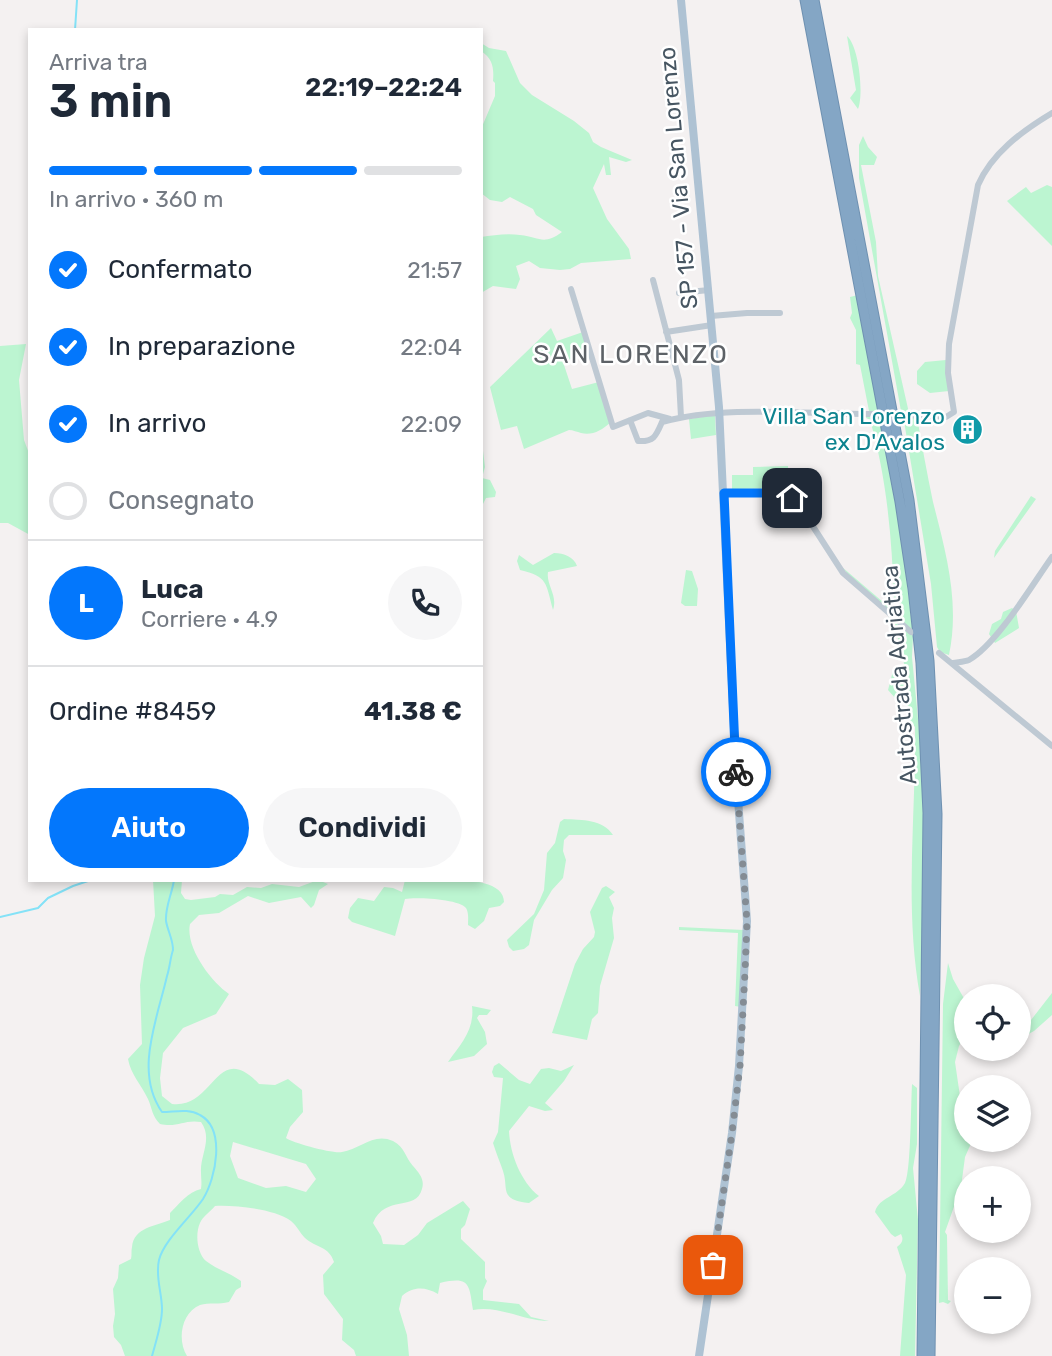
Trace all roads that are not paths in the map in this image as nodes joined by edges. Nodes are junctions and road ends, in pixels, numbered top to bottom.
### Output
1 (681, 0) edge
2 (805, 0) edge
3 (814, 0) edge
4 (1052, 113) edge
5 (653, 279) dead end
6 (571, 289) dead end
7 (709, 290) junction
8 (679, 293) dead end
9 (780, 313) dead end
10 (711, 321) junction
11 (666, 332) junction
12 (719, 414) junction
13 (879, 414) dead end
14 (902, 415) dead end
15 (681, 417) junction
16 (671, 419) junction
17 (630, 420) junction
18 (724, 493) junction
19 (1052, 557) edge
20 (911, 632) dead end
21 (939, 653) dead end
22 (953, 663) junction
23 (1052, 746) edge
24 (699, 1356) edge
25 (922, 1356) edge
26 (930, 1356) edge

1 - 7 main road, SP 157 - Via San Lorenzo
2 - 25 highway, Autostrada Adriatica
3 - 26 highway, Autostrada Adriatica
4 - 14 street
5 - 11 street
6 - 17 street
7 - 8 street
7 - 10 main road, SP 157 - Via San Lorenzo
9 - 10 street
10 - 11 street
10 - 12 main road, SP 157 - Via San Lorenzo
11 - 15 street
12 - 13 street
12 - 15 street
12 - 18 main road, SP 157 - Via San Lorenzo
15 - 16 street
16 - 17 street
16 - 17 street
18 - 20 street
18 - 24 main road, SP 157 - Via San Lorenzo
19 - 22 street
21 - 22 street
22 - 23 street

